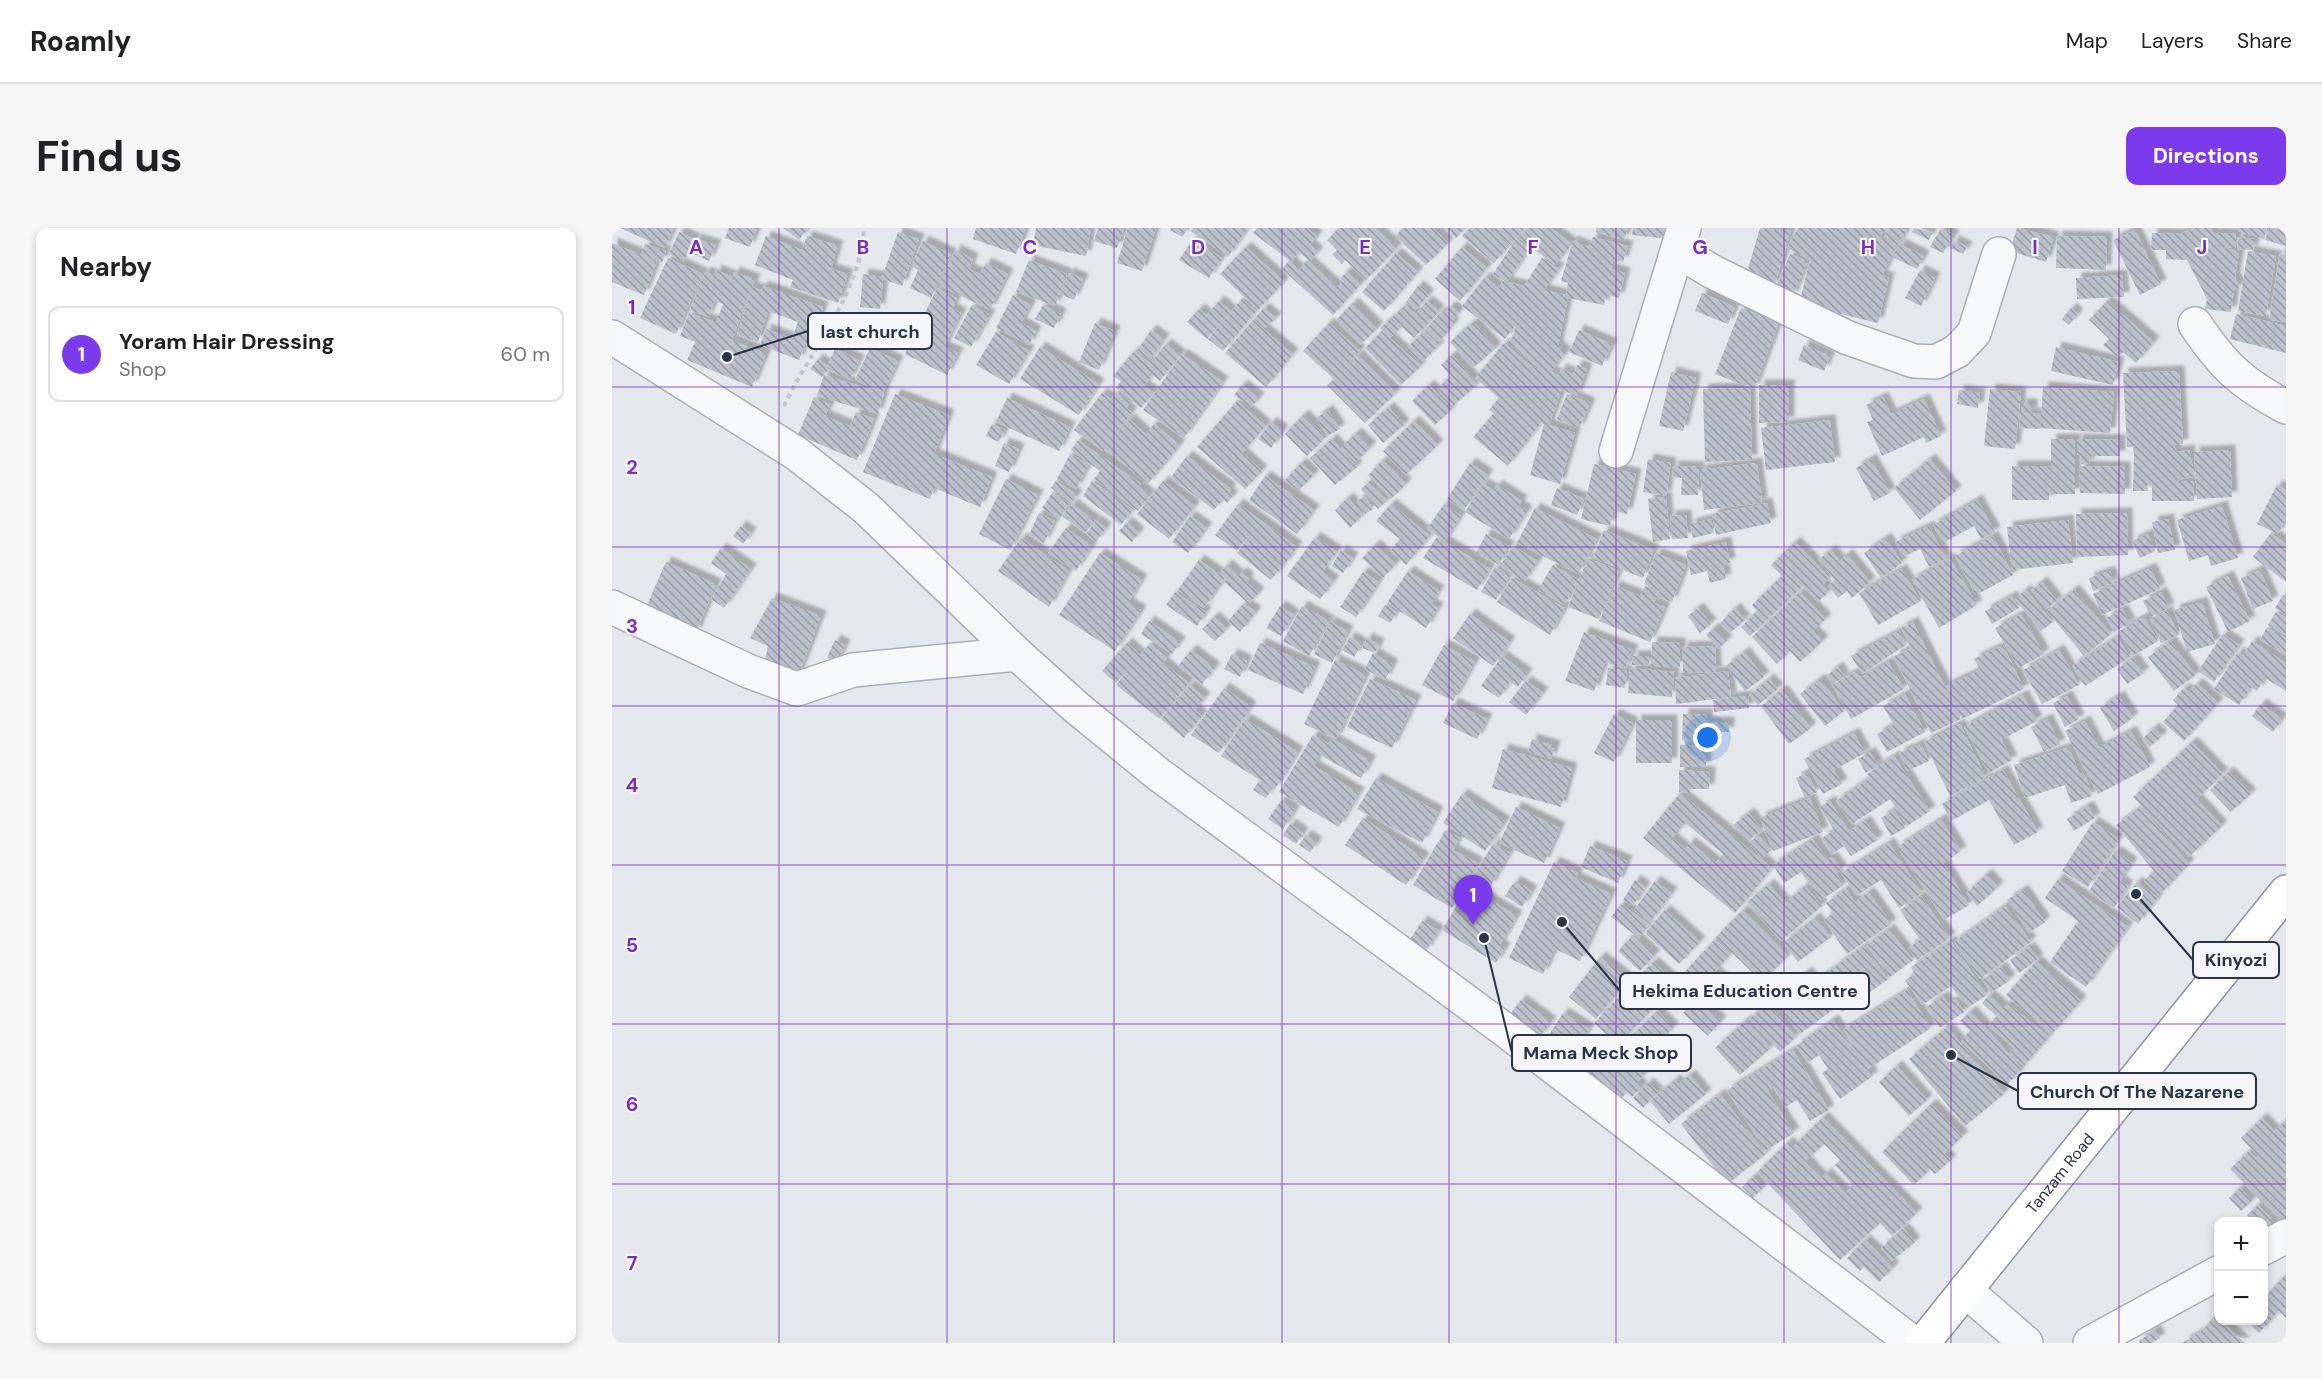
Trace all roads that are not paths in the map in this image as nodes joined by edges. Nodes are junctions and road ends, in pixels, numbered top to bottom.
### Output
1 (1682, 240) edge
2 (1999, 254) dead end
3 (2194, 324) dead end
4 (612, 337) edge
5 (2286, 407) edge
6 (1616, 451) dead end
7 (612, 607) edge
8 (1017, 654) junction
9 (2286, 892) edge
10 (2286, 1236) edge
11 (2268, 1246) edge
12 (2214, 1275) edge
13 (1965, 1290) junction
14 (1913, 1343) edge
15 (1923, 1343) edge
16 (2026, 1343) edge
17 (2090, 1343) edge

1 - 2 street
1 - 6 street
3 - 5 street
4 - 8 street
7 - 8 street
8 - 14 street
9 - 13 highway, Tanzam Road
10 - 11 street
12 - 17 street
13 - 15 highway, Tanzam Road
13 - 16 street

